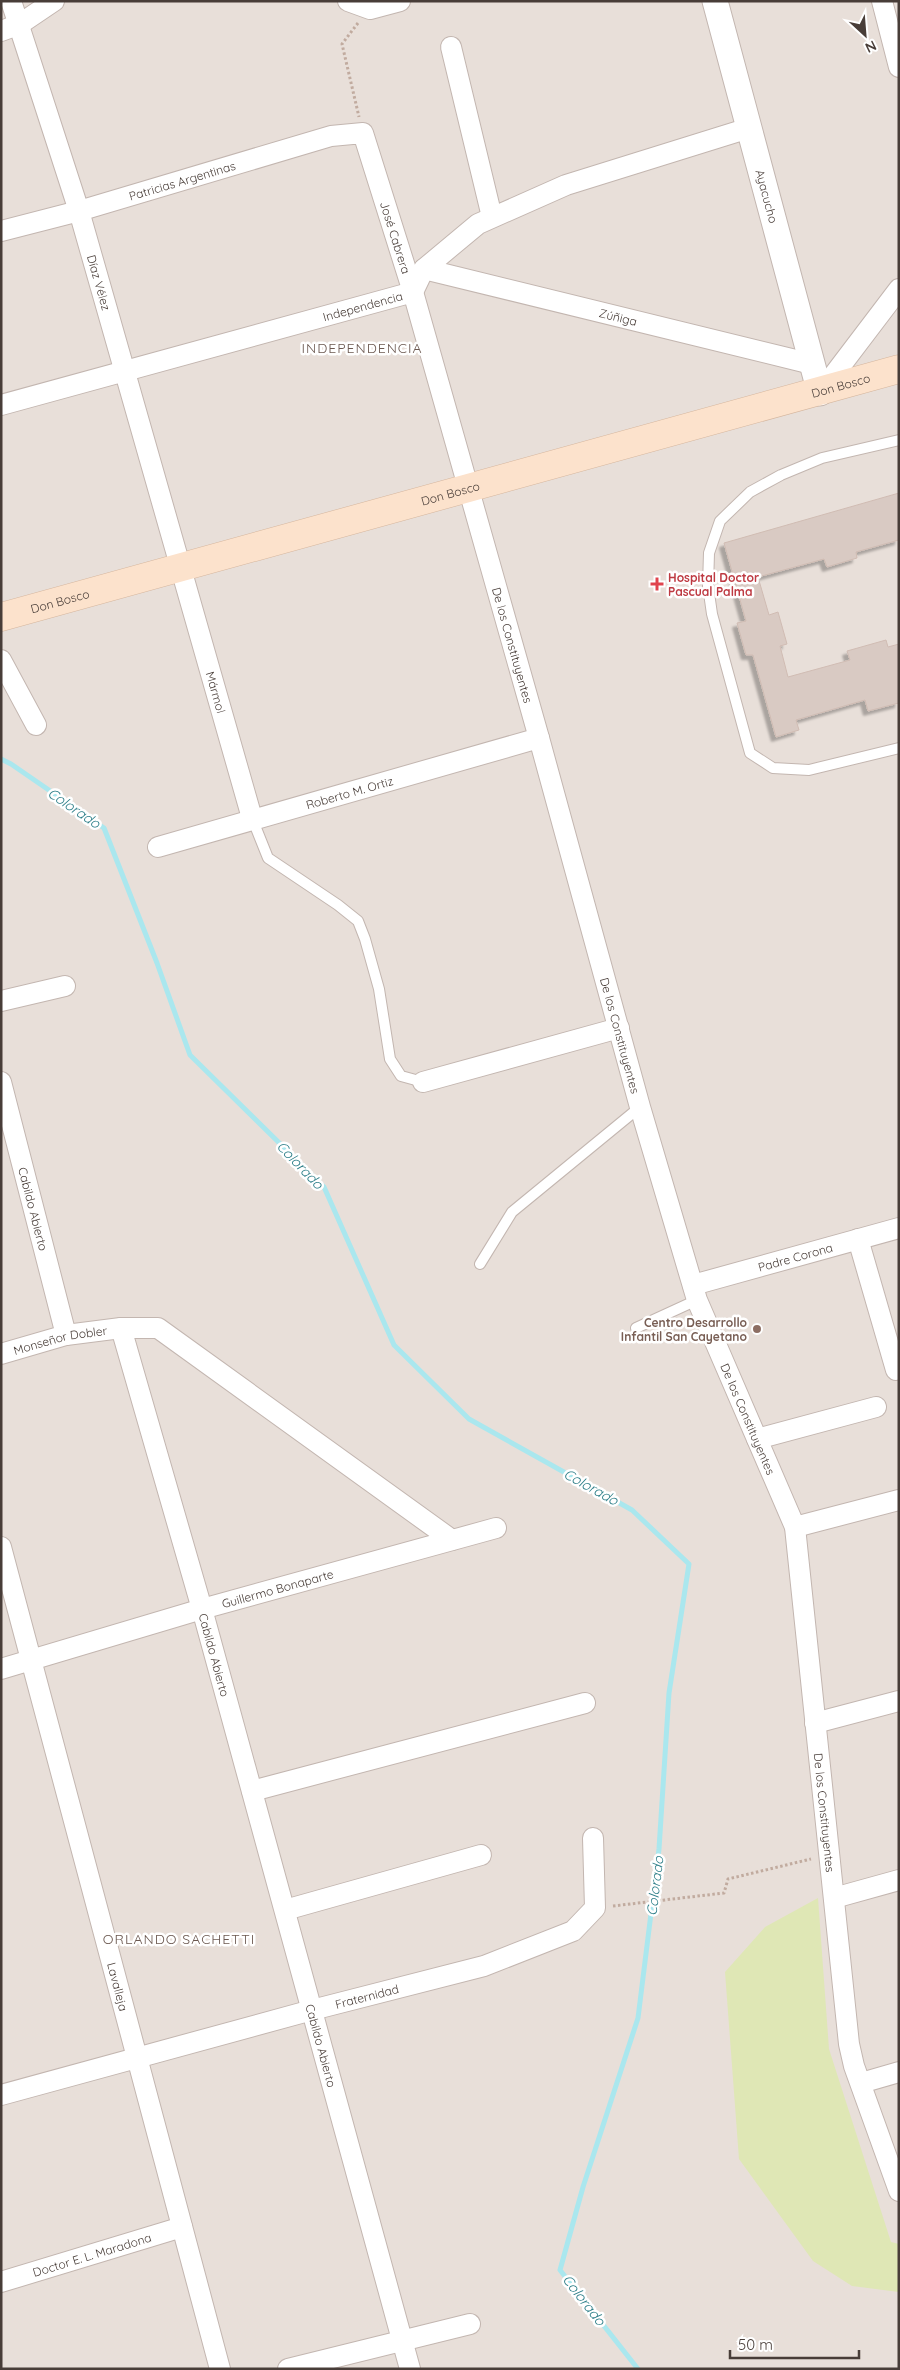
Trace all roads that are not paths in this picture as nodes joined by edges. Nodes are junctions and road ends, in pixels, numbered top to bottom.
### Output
1 (11, 1) edge
2 (54, 1) edge
3 (348, 1) edge
4 (400, 1) edge
5 (715, 1) edge
6 (882, 1) edge
7 (892, 1) edge
8 (899, 2) edge
9 (20, 24) junction
10 (1, 32) edge
11 (451, 47) dead end
12 (899, 67) edge
13 (749, 128) junction
14 (363, 133) joint
15 (79, 211) junction
16 (492, 217) junction
17 (1, 231) edge
18 (424, 269) junction
19 (899, 289) edge
20 (413, 292) junction
21 (812, 364) junction
22 (126, 370) junction
23 (898, 372) edge
24 (820, 393) junction
25 (1, 405) edge
26 (899, 440) edge
27 (467, 487) junction
28 (180, 567) junction
29 (1, 617) edge
30 (1, 660) edge
31 (36, 725) dead end
32 (539, 738) junction
33 (899, 748) edge
34 (252, 818) junction
35 (158, 846) dead end
36 (65, 986) dead end
37 (1, 1000) edge
38 (619, 1028) junction
39 (1, 1082) edge
40 (423, 1082) joint
41 (640, 1107) junction
42 (899, 1228) edge
43 (858, 1239) junction
44 (480, 1264) dead end
45 (695, 1293) junction
46 (121, 1328) junction
47 (636, 1328) dead end
48 (66, 1335) junction
49 (1, 1354) edge
50 (896, 1370) dead end
51 (876, 1407) dead end
52 (757, 1439) junction
53 (899, 1500) edge
54 (795, 1527) junction
55 (496, 1528) dead end
56 (452, 1540) junction
57 (1, 1547) edge
58 (202, 1609) junction
59 (31, 1661) junction
60 (1, 1669) edge
61 (899, 1701) edge
62 (585, 1703) dead end
63 (815, 1723) junction
64 (252, 1791) junction
65 (593, 1838) dead end
66 (481, 1855) dead end
67 (899, 1880) edge
68 (834, 1898) junction
69 (285, 1910) junction
70 (312, 2010) junction
71 (136, 2058) junction
72 (899, 2072) edge
73 (860, 2083) junction
74 (1, 2095) edge
75 (899, 2191) edge
76 (182, 2227) junction
77 (1, 2282) edge
78 (470, 2324) dead end
79 (403, 2339) junction
80 (220, 2369) edge
81 (288, 2369) edge
82 (410, 2369) edge

1 - 9 street, Díaz Vélez
2 - 9 street
3 - 4 street
5 - 13 street, Ayacucho
6 - 12 street
7 - 8 street
9 - 10 street
9 - 15 street, Díaz Vélez
11 - 16 street
13 - 16 street, Independencia
13 - 21 street, Ayacucho
14 - 15 street, Patricias Argentinas
14 - 20 street, José Cabrera
15 - 17 street, Patricias Argentinas
15 - 22 street, Díaz Vélez
16 - 18 street, Independencia
18 - 20 street, Independencia
18 - 21 street, Zúñiga
19 - 24 street
20 - 22 street, Independencia
20 - 27 street, José Cabrera
21 - 24 street, Ayacucho
22 - 25 street, Independencia
22 - 28 street, Díaz Vélez
23 - 24 main road, Don Bosco
24 - 27 main road, Don Bosco
26 - 33 lane
27 - 28 main road, Don Bosco
27 - 32 street, De los Constituyentes
28 - 29 main road, Don Bosco
28 - 34 street, Mármol
30 - 31 street
32 - 34 street, Roberto M. Ortiz
32 - 38 street, De los Constituyentes
34 - 35 street, Roberto M. Ortiz
34 - 40 lane
36 - 37 street
38 - 40 street
38 - 41 street, De los Constituyentes
39 - 48 street, Cabildo Abierto
41 - 44 lane
41 - 45 street, De los Constituyentes
42 - 43 street, Padre Corona
43 - 45 street, Padre Corona
43 - 50 street
45 - 47 lane
45 - 52 street, De los Constituyentes
46 - 48 street, Monseñor Dobler
46 - 56 street
46 - 58 street, Cabildo Abierto
48 - 49 street, Monseñor Dobler
51 - 52 street
52 - 54 street, De los Constituyentes
53 - 54 street
54 - 63 street, De los Constituyentes
55 - 56 street, Guillermo Bonaparte
56 - 58 street, Guillermo Bonaparte
57 - 59 street, Lavalleja
58 - 59 street, Guillermo Bonaparte
58 - 64 street, Cabildo Abierto
59 - 60 street, Guillermo Bonaparte
59 - 71 street, Lavalleja
61 - 63 street
62 - 64 street
63 - 68 street, De los Constituyentes
64 - 69 street, Cabildo Abierto
65 - 70 street, Fraternidad
66 - 69 street
67 - 68 street
68 - 73 street, De los Constituyentes
69 - 70 street, Cabildo Abierto
70 - 71 street, Fraternidad
70 - 79 street, Cabildo Abierto
71 - 74 street, Fraternidad
71 - 76 street, Lavalleja
72 - 73 street
73 - 75 street, De los Constituyentes
76 - 77 street, Doctor E. L. Maradona
76 - 80 street, Lavalleja
78 - 79 street
79 - 81 street
79 - 82 street, Cabildo Abierto

